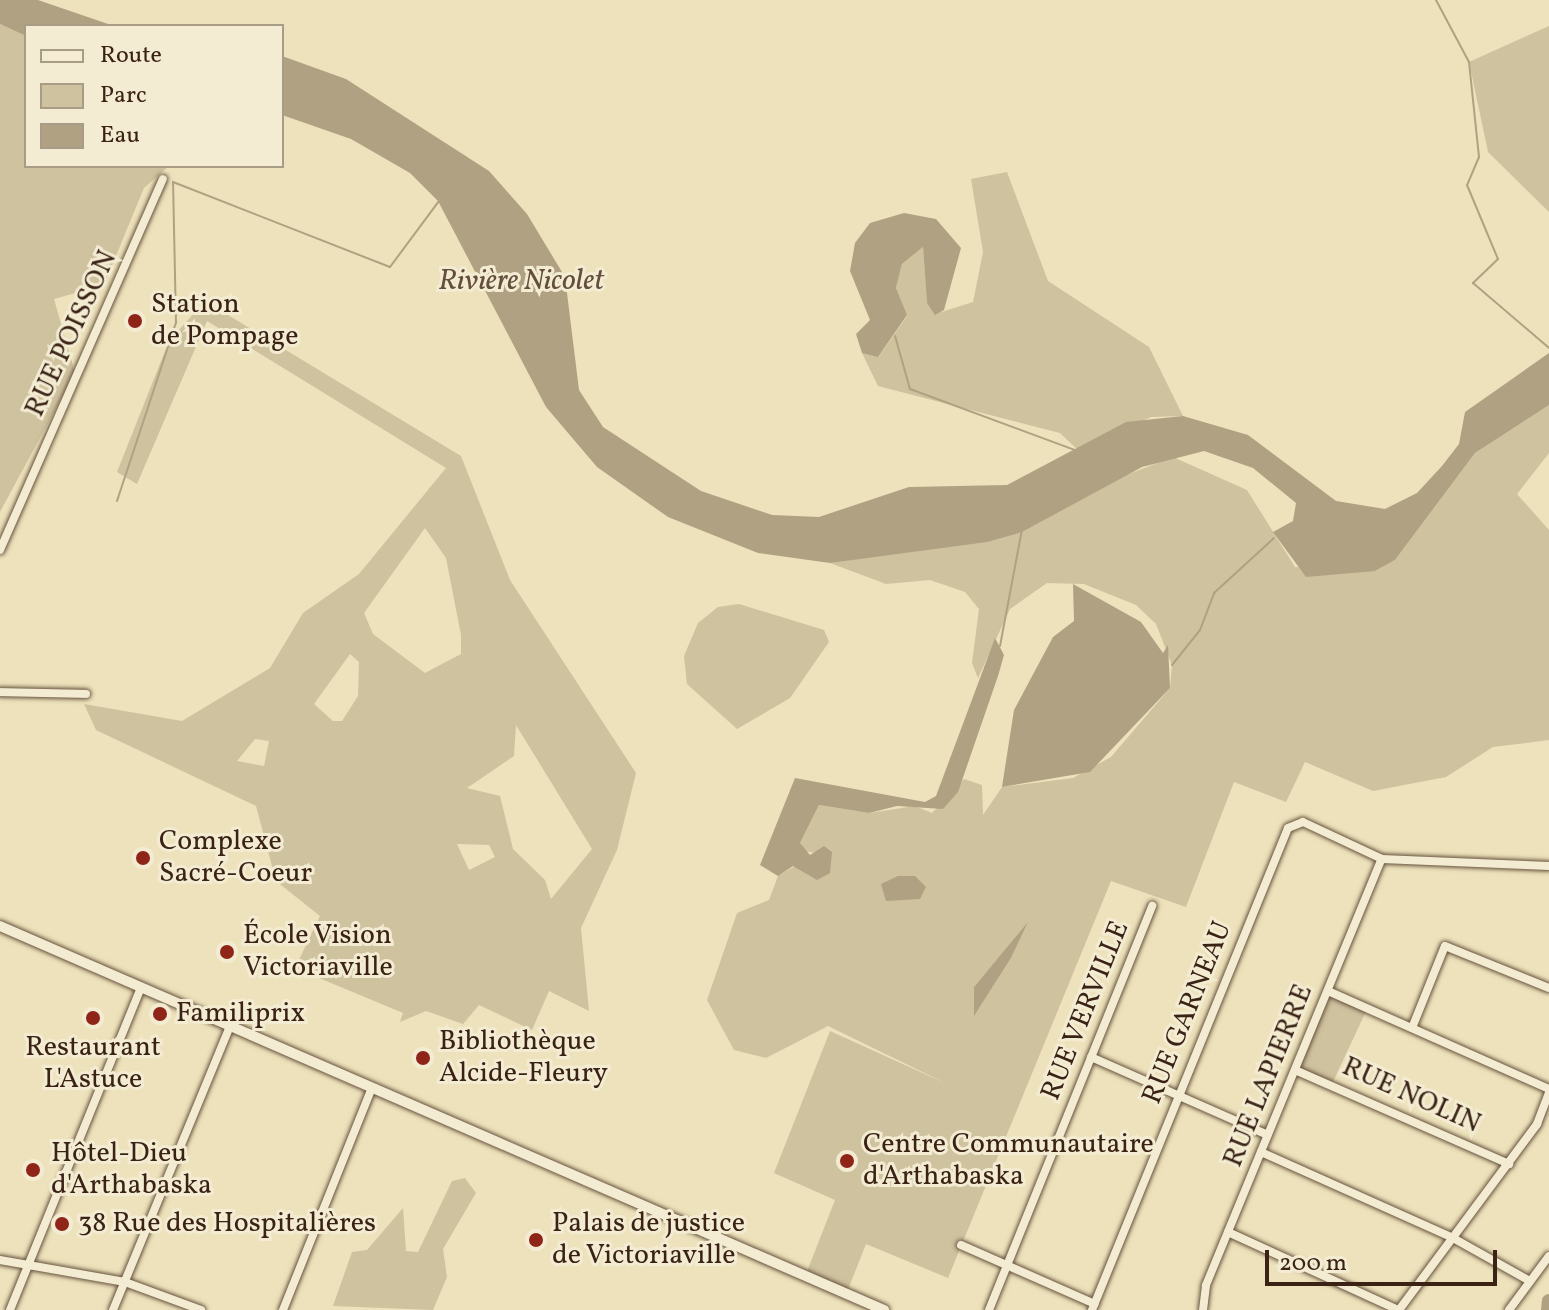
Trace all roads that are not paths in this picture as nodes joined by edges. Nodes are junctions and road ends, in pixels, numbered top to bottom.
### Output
1 (163, 179) dead end
2 (0, 550) edge
3 (0, 692) edge
4 (86, 694) dead end
5 (1382, 859) junction
6 (1549, 866) edge
7 (1152, 906) dead end
8 (0, 926) edge
9 (141, 987) junction
10 (1549, 988) edge
11 (1328, 991) junction
12 (230, 1026) junction
13 (1412, 1028) junction
14 (1091, 1057) junction
15 (1295, 1070) junction
16 (372, 1087) junction
17 (1549, 1090) edge
18 (1177, 1095) junction
19 (1268, 1135) junction
20 (1261, 1152) junction
21 (1509, 1164) junction
22 (1228, 1232) junction
23 (1453, 1238) junction
24 (961, 1245) dead end
25 (1549, 1256) edge
26 (0, 1260) edge
27 (29, 1263) junction
28 (1007, 1265) junction
29 (1530, 1281) junction
30 (125, 1282) junction
31 (1094, 1307) edge
32 (10, 1310) edge
33 (113, 1310) edge
34 (201, 1310) edge
35 (283, 1310) edge
36 (884, 1310) edge
37 (989, 1310) edge
38 (1203, 1310) edge
39 (1399, 1310) edge
40 (1509, 1310) edge

1 - 2 street, RUE POISSON
3 - 4 street
5 - 6 street
5 - 11 street, RUE LAPIERRE
5 - 18 street, RUE GARNEAU
7 - 14 street, RUE VERVILLE
8 - 9 street
9 - 12 street
9 - 27 street
10 - 13 street
11 - 13 street
11 - 15 street, RUE LAPIERRE
12 - 16 street
12 - 30 street
13 - 17 street
14 - 18 street
14 - 28 street, RUE VERVILLE
15 - 19 street, RUE LAPIERRE
15 - 21 street, RUE NOLIN
16 - 35 street
16 - 36 street
17 - 21 street
18 - 19 street
18 - 31 street, RUE GARNEAU
19 - 20 street, RUE LAPIERRE
20 - 22 street, RUE LAPIERRE
20 - 23 street
21 - 23 street
22 - 38 street, RUE LAPIERRE
22 - 39 street
23 - 29 street
23 - 39 street
24 - 28 street
25 - 29 street
26 - 27 street
27 - 30 street
27 - 32 street
28 - 31 street
28 - 37 street, RUE VERVILLE
29 - 40 street
30 - 33 street
30 - 34 street

